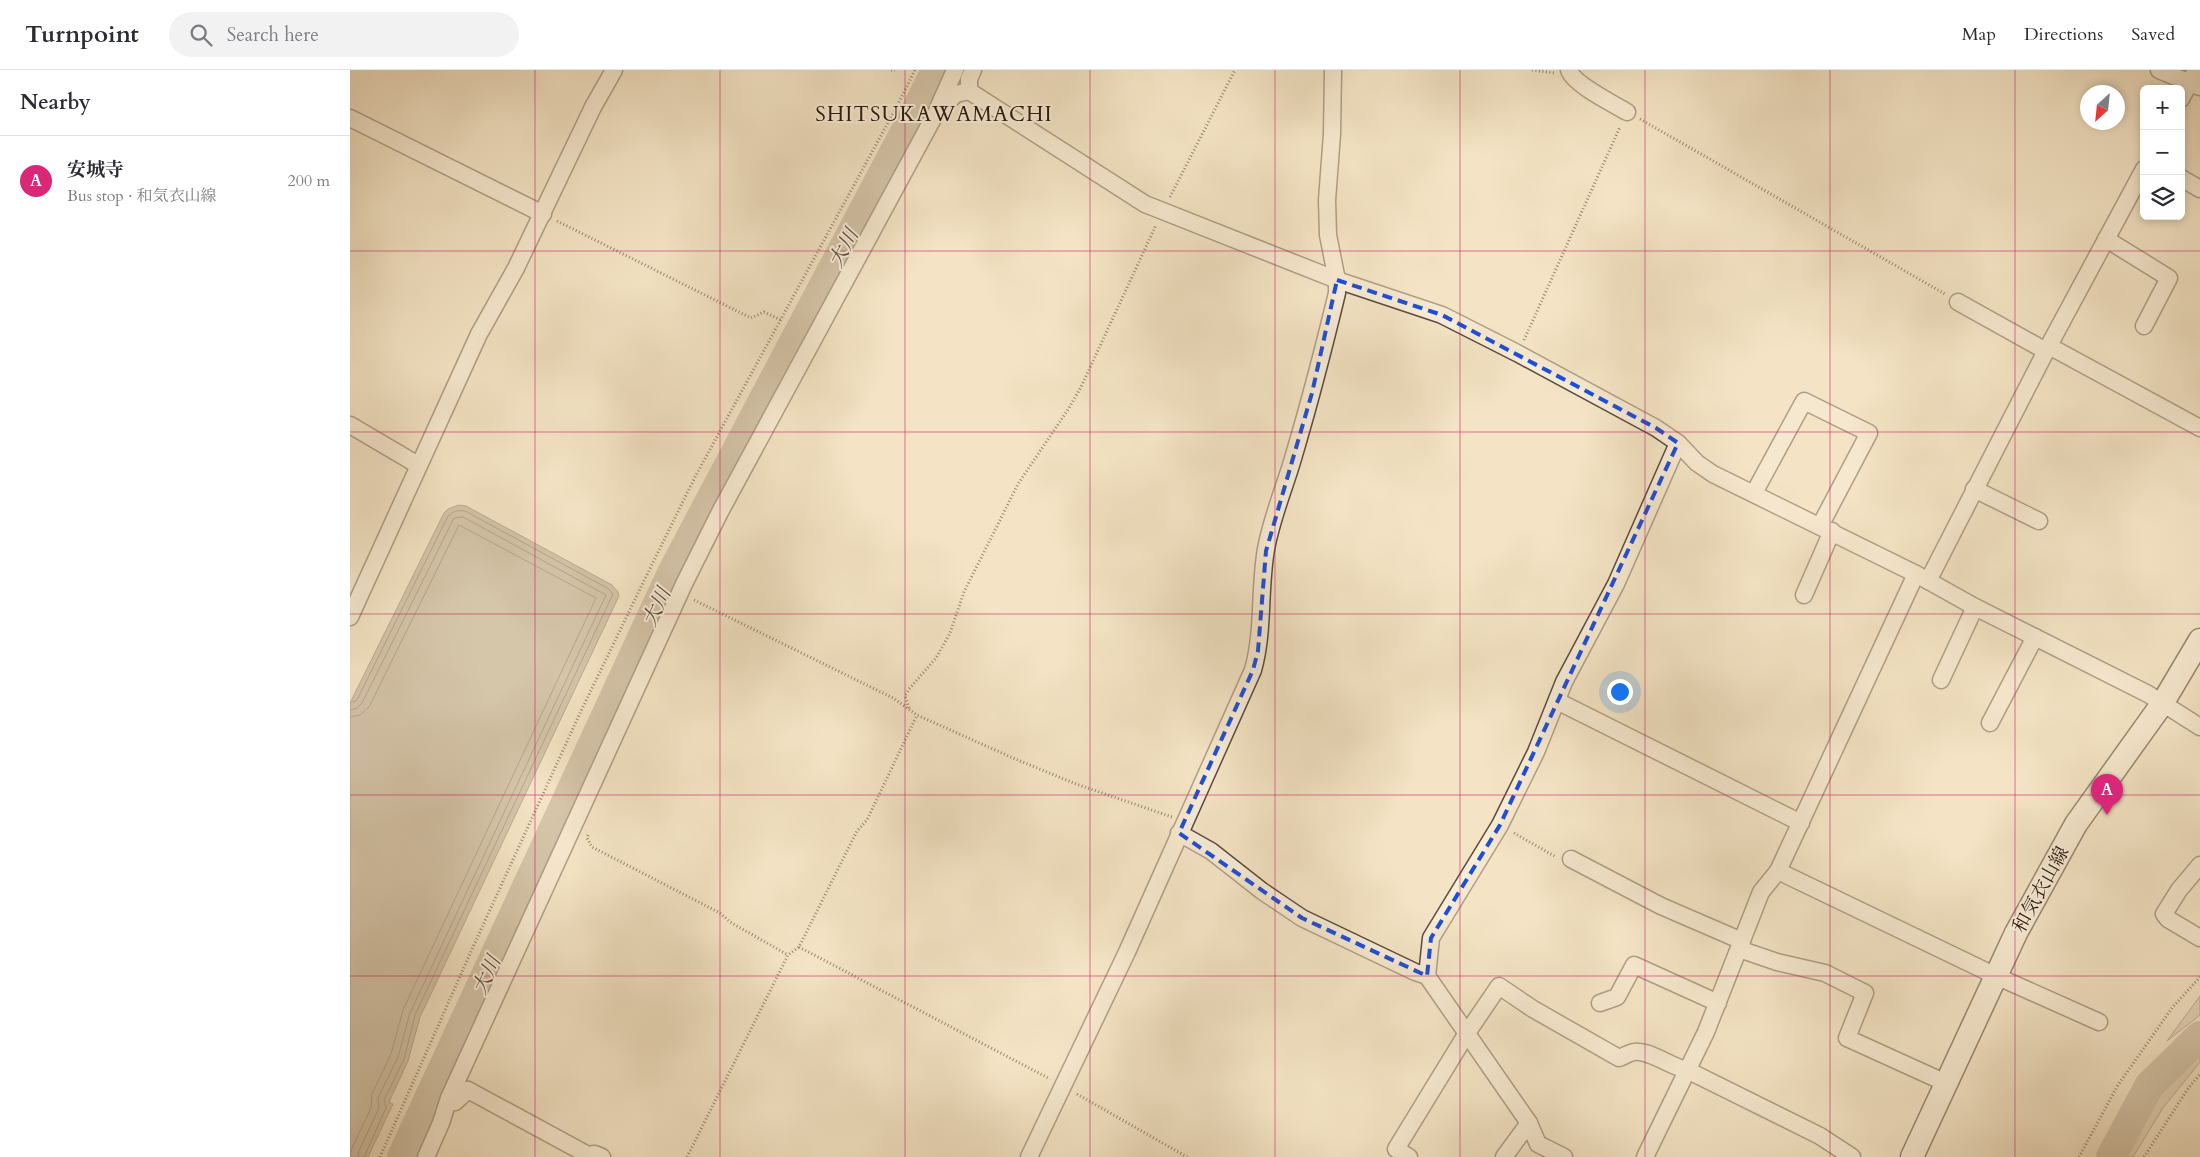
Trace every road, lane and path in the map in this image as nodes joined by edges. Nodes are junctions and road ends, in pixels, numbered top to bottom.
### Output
1 (614, 70) edge
2 (891, 70) edge
3 (895, 70) edge
4 (915, 70) edge
5 (955, 70) edge
6 (973, 70) edge
7 (1235, 70) edge
8 (1333, 70) edge
9 (1532, 70) edge
10 (2159, 70) edge
11 (1570, 72) edge
12 (2195, 80) edge
13 (969, 91) junction
14 (2185, 94) edge
15 (1627, 112) junction
16 (936, 113) junction
17 (350, 118) edge
18 (2141, 175) edge
19 (2185, 180) edge
20 (2200, 189) edge
21 (1163, 211) junction
22 (543, 214) junction
23 (2106, 240) junction
24 (1338, 280) junction
25 (1958, 302) joint
26 (780, 320) junction
27 (2144, 326) dead end
28 (2047, 349) junction
29 (1518, 353) junction
30 (350, 425) edge
31 (2200, 428) edge
32 (1678, 443) junction
33 (418, 465) junction
34 (1974, 488) junction
35 (1754, 493) junction
36 (2039, 521) dead end
37 (1826, 529) junction
38 (1922, 578) junction
39 (692, 591) dead end
40 (1804, 595) dead end
41 (1975, 607) junction
42 (350, 617) edge
43 (2035, 637) junction
44 (2200, 640) edge
45 (1941, 680) dead end
46 (1557, 701) junction
47 (2162, 704) junction
48 (909, 708) junction
49 (917, 715) junction
50 (1990, 723) dead end
51 (2200, 728) edge
52 (1801, 824) junction
53 (1500, 825) junction
54 (1182, 827) junction
55 (590, 830) dead end
56 (1571, 860) joint
57 (2200, 865) edge
58 (1778, 871) junction
59 (2200, 938) edge
60 (1740, 945) junction
61 (799, 947) junction
62 (788, 955) junction
63 (1427, 976) junction
64 (1996, 976) junction
65 (2200, 977) edge
66 (1600, 1003) dead end
67 (1718, 1003) junction
68 (2099, 1022) dead end
69 (1467, 1032) junction
70 (1687, 1070) junction
71 (2200, 1074) edge
72 (1946, 1083) junction
73 (1063, 1086) junction
74 (449, 1098) junction
75 (1528, 1123) junction
76 (380, 1157) edge
77 (426, 1157) edge
78 (602, 1157) edge
79 (687, 1157) edge
80 (1028, 1157) edge
81 (1187, 1157) edge
82 (1409, 1157) edge
83 (1504, 1157) edge
84 (1564, 1157) edge
85 (1645, 1157) edge
86 (1852, 1157) edge
87 (1912, 1157) edge
88 (2079, 1157) edge
89 (2144, 1157) edge

1 - 22 street
2 - 3 path
4 - 26 path
5 - 16 street
6 - 13 street
7 - 21 path
8 - 24 street
9 - 11 path
10 - 12 street
11 - 15 street
12 - 14 street
13 - 16 street
13 - 21 street
15 - 25 path
15 - 29 path
16 - 74 street
17 - 22 street
18 - 23 street
19 - 20 street
21 - 24 street
21 - 48 path
22 - 26 path
22 - 33 street
23 - 27 street
23 - 28 street
24 - 29 street
24 - 54 street
25 - 28 street
26 - 76 path
28 - 31 street
28 - 34 street
29 - 32 street
30 - 33 street
32 - 35 street
32 - 46 street
33 - 42 street
34 - 36 street
34 - 38 street
35 - 37 street
35 - 37 street
37 - 38 street
37 - 40 street
38 - 41 street
38 - 52 street
39 - 48 path
41 - 43 street
41 - 45 street
43 - 47 street
43 - 50 street
44 - 47 main road, 和気衣山線
46 - 52 street
46 - 53 street
47 - 51 street
47 - 64 main road, 和気衣山線
48 - 49 path
49 - 54 path
49 - 61 path
52 - 58 street
53 - 56 path
53 - 63 street
54 - 63 street
54 - 73 street
55 - 62 path
56 - 60 street
57 - 59 street
58 - 60 street
58 - 64 street
60 - 67 street
60 - 72 street
61 - 62 path
61 - 73 path
62 - 79 path
63 - 69 street
64 - 68 street
64 - 72 main road, 和気衣山線
65 - 88 path
66 - 67 street
67 - 70 street
69 - 70 street
69 - 75 street
69 - 82 street
70 - 85 street
70 - 86 street
71 - 89 path
72 - 87 main road, 和気衣山線
73 - 80 street
73 - 81 path
74 - 77 street
74 - 78 street
75 - 83 street
75 - 84 street

